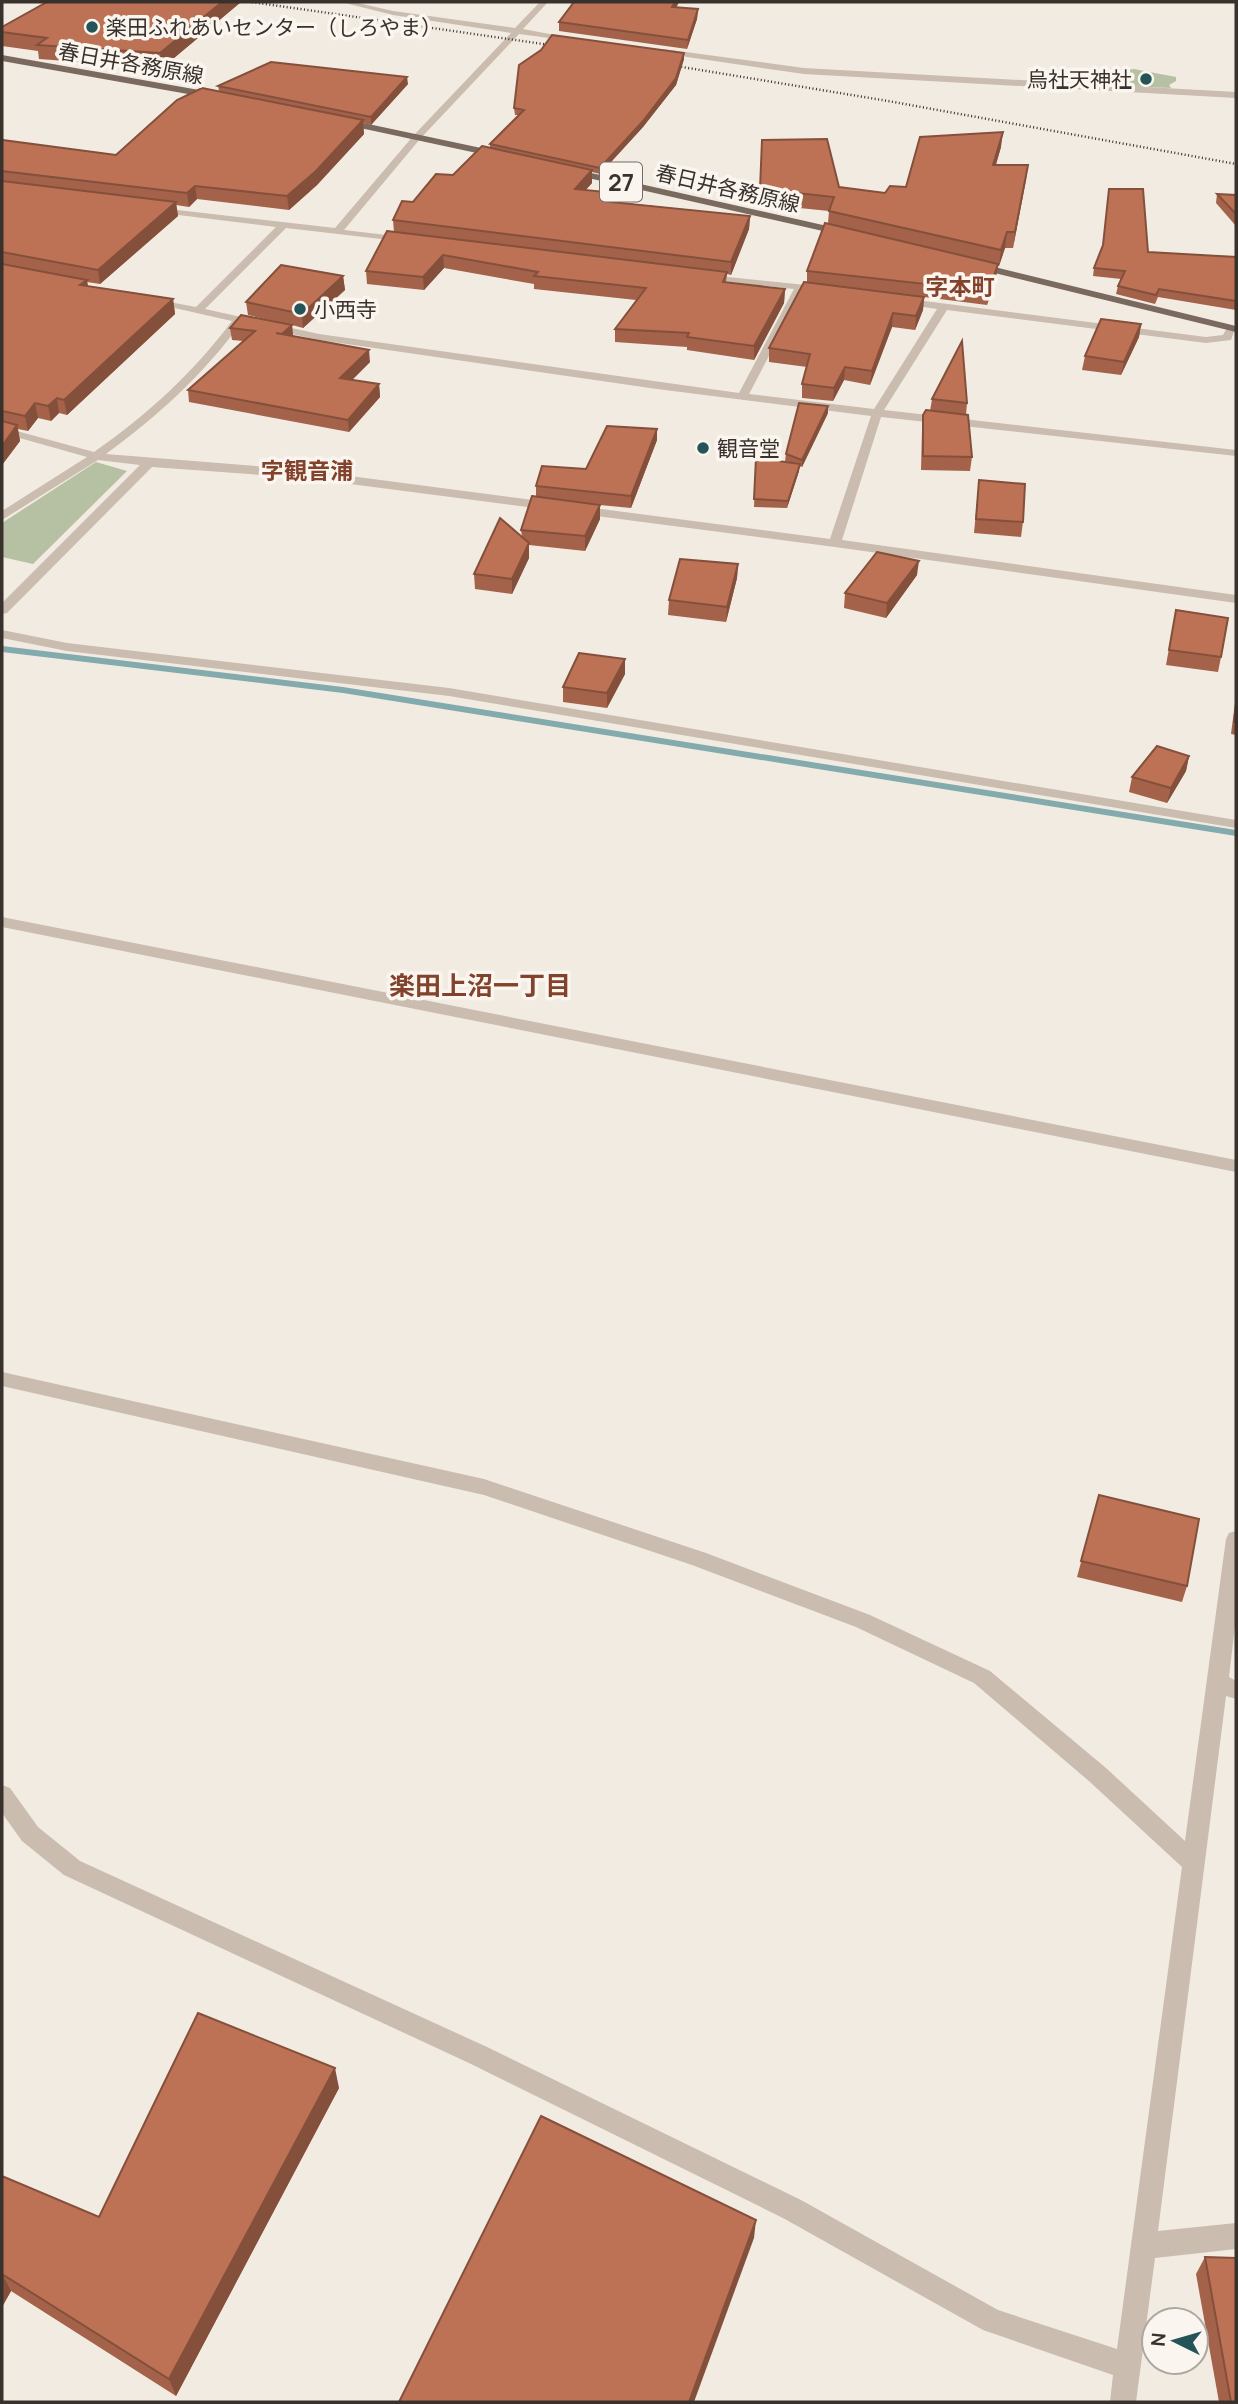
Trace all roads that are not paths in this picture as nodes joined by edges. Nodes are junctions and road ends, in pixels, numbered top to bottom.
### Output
1 (345, 2) edge
2 (404, 2) edge
3 (544, 2) edge
4 (393, 13) junction
5 (517, 30) junction
6 (582, 40) edge
7 (650, 49) edge
8 (2, 58) edge
9 (1236, 95) edge
10 (230, 99) edge
11 (323, 118) edge
12 (417, 137) junction
13 (510, 158) edge
14 (563, 170) edge
15 (149, 208) edge
16 (283, 226) junction
17 (337, 232) junction
18 (857, 236) edge
19 (413, 241) edge
20 (964, 262) edge
21 (689, 274) edge
22 (800, 287) junction
23 (836, 292) edge
24 (135, 296) edge
25 (884, 298) edge
26 (943, 308) junction
27 (199, 309) junction
28 (239, 320) junction
29 (1234, 328) edge
30 (743, 395) junction
31 (877, 413) junction
32 (2, 430) edge
33 (1236, 453) edge
34 (99, 457) junction
35 (149, 463) junction
36 (2, 516) edge
37 (835, 543) junction
38 (1236, 599) edge
39 (2, 610) edge
40 (2, 634) edge
41 (1236, 824) edge
42 (2, 922) edge
43 (1236, 1166) edge
44 (2, 1379) edge
45 (1236, 1539) edge
46 (1226, 1686) edge
47 (2, 1796) edge
48 (1192, 1862) junction
49 (1236, 2236) edge
50 (1143, 2246) junction
51 (1127, 2366) junction
52 (1123, 2402) edge

1 - 4 street
2 - 4 street
3 - 5 street
4 - 5 street
5 - 6 street
5 - 12 street
7 - 9 street
8 - 10 main road, 春日井各務原線
11 - 12 main road
12 - 13 main road
12 - 17 street
14 - 18 main road, 春日井各務原線 / 27
15 - 16 street
16 - 17 street
16 - 27 street
17 - 19 street
20 - 29 main road
21 - 22 street
22 - 23 street
22 - 30 street
24 - 27 street
25 - 26 street
26 - 29 street
26 - 31 street
27 - 28 street
28 - 30 street
28 - 34 street
30 - 31 street
31 - 33 street
31 - 37 street
32 - 34 street
34 - 35 street
34 - 36 street
35 - 37 street
35 - 39 street
37 - 38 street
40 - 41 street
42 - 43 street
44 - 48 street
45 - 46 street
46 - 48 street
47 - 51 street
48 - 50 street
49 - 50 street
50 - 51 street
51 - 52 street

